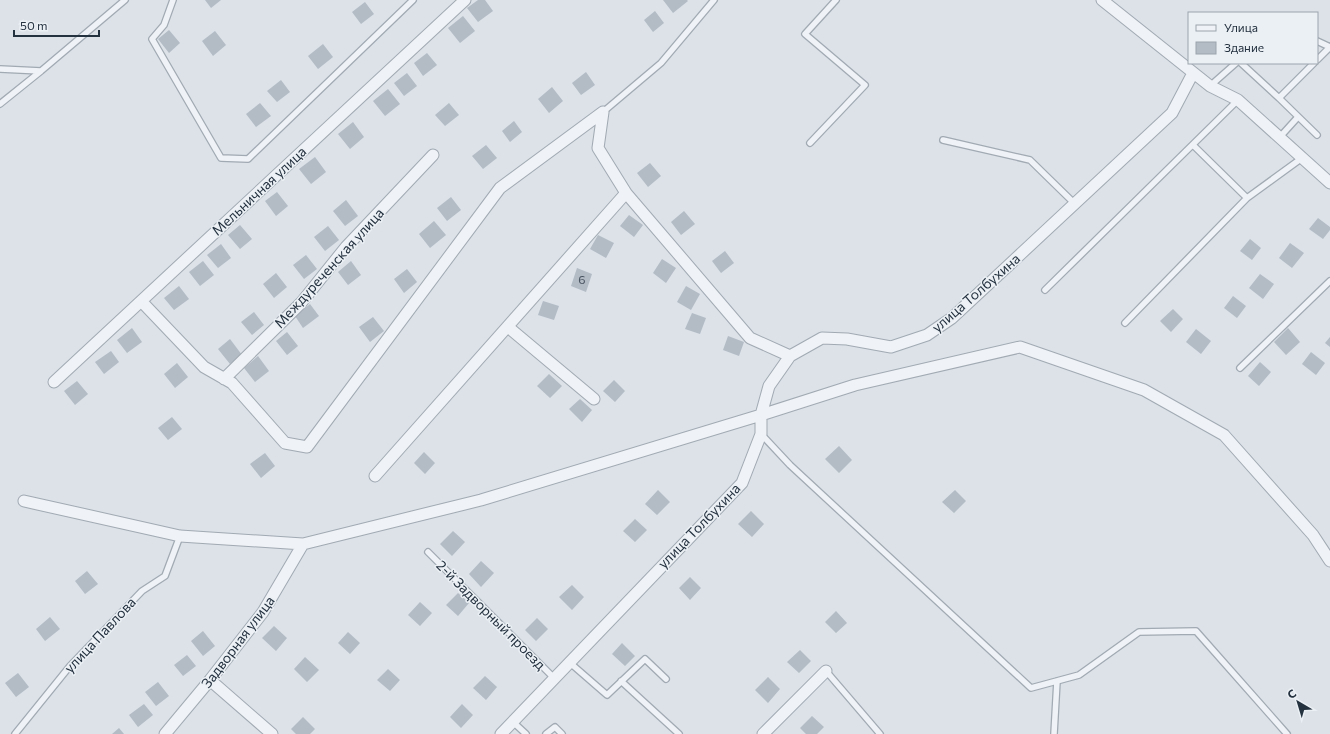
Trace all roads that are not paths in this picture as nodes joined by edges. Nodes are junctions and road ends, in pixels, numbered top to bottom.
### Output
1 (125, 0) edge
2 (173, 0) edge
3 (413, 0) edge
4 (465, 0) edge
5 (714, 0) edge
6 (836, 0) edge
7 (1102, 0) edge
8 (1318, 41) edge
9 (1330, 47) edge
10 (1318, 59) edge
11 (1235, 64) edge
12 (1242, 64) edge
13 (1313, 64) edge
14 (0, 69) edge
15 (41, 71) junction
16 (1193, 73) junction
17 (1210, 86) junction
18 (1279, 98) junction
19 (1238, 100) junction
20 (0, 104) edge
21 (603, 112) junction
22 (1298, 117) junction
23 (1317, 135) dead end
24 (1279, 138) junction
25 (943, 140) dead end
26 (810, 143) dead end
27 (1193, 145) junction
28 (432, 155) dead end
29 (1302, 158) junction
30 (1330, 183) edge
31 (626, 193) junction
32 (1247, 198) junction
33 (1074, 203) junction
34 (1330, 281) edge
35 (1045, 290) dead end
36 (142, 302) junction
37 (1125, 323) dead end
38 (508, 327) junction
39 (790, 356) junction
40 (1240, 368) dead end
41 (224, 379) junction
42 (54, 382) dead end
43 (594, 399) dead end
44 (761, 415) junction
45 (761, 434) junction
46 (375, 476) dead end
47 (24, 501) dead end
48 (180, 536) junction
49 (303, 544) junction
50 (428, 552) dead end
51 (1330, 561) edge
52 (569, 662) junction
53 (826, 671) joint
54 (554, 678) junction
55 (666, 679) dead end
56 (210, 680) junction
57 (621, 681) junction
58 (1057, 681) junction
59 (513, 722) junction
60 (15, 734) edge
61 (165, 734) edge
62 (272, 734) edge
63 (501, 734) edge
64 (526, 734) edge
65 (546, 734) edge
66 (562, 734) edge
67 (679, 734) edge
68 (763, 734) edge
69 (880, 734) edge
70 (1054, 734) edge
71 (1287, 734) edge

1 - 15 lane
2 - 3 lane
4 - 36 street, Мельничная улица
5 - 21 lane
6 - 26 lane
7 - 16 street
8 - 9 lane
9 - 10 lane
11 - 17 lane
12 - 18 lane
13 - 18 lane
14 - 15 lane
15 - 20 lane
16 - 17 street
16 - 33 street, улица Толбухина
17 - 19 street
18 - 22 lane
19 - 24 street
19 - 27 lane
21 - 31 street
21 - 41 street
22 - 23 lane
22 - 24 lane
24 - 29 street
25 - 33 lane
27 - 32 lane
27 - 35 lane
28 - 41 street, Междуреченская улица
29 - 30 street
29 - 32 lane
31 - 38 street
31 - 39 street
32 - 37 lane
33 - 39 street, улица Толбухина
34 - 40 lane
36 - 41 street
36 - 42 street, Мельничная улица
38 - 43 street
38 - 46 street
39 - 44 street, улица Толбухина
44 - 45 street, улица Толбухина
44 - 49 street
44 - 51 street
45 - 52 street, улица Толбухина
45 - 58 lane
47 - 48 street
48 - 49 street
48 - 60 lane, улица Павлова
49 - 56 street, Задворная улица
50 - 54 lane, 2-й Задворный проезд
52 - 54 street, улица Толбухина
52 - 57 lane
53 - 68 street
53 - 69 lane
54 - 59 street, улица Толбухина
55 - 57 lane
56 - 61 street, Задворная улица
56 - 62 street
57 - 67 lane
58 - 70 lane
58 - 71 lane
59 - 63 street, улица Толбухина
59 - 64 lane
65 - 66 lane

